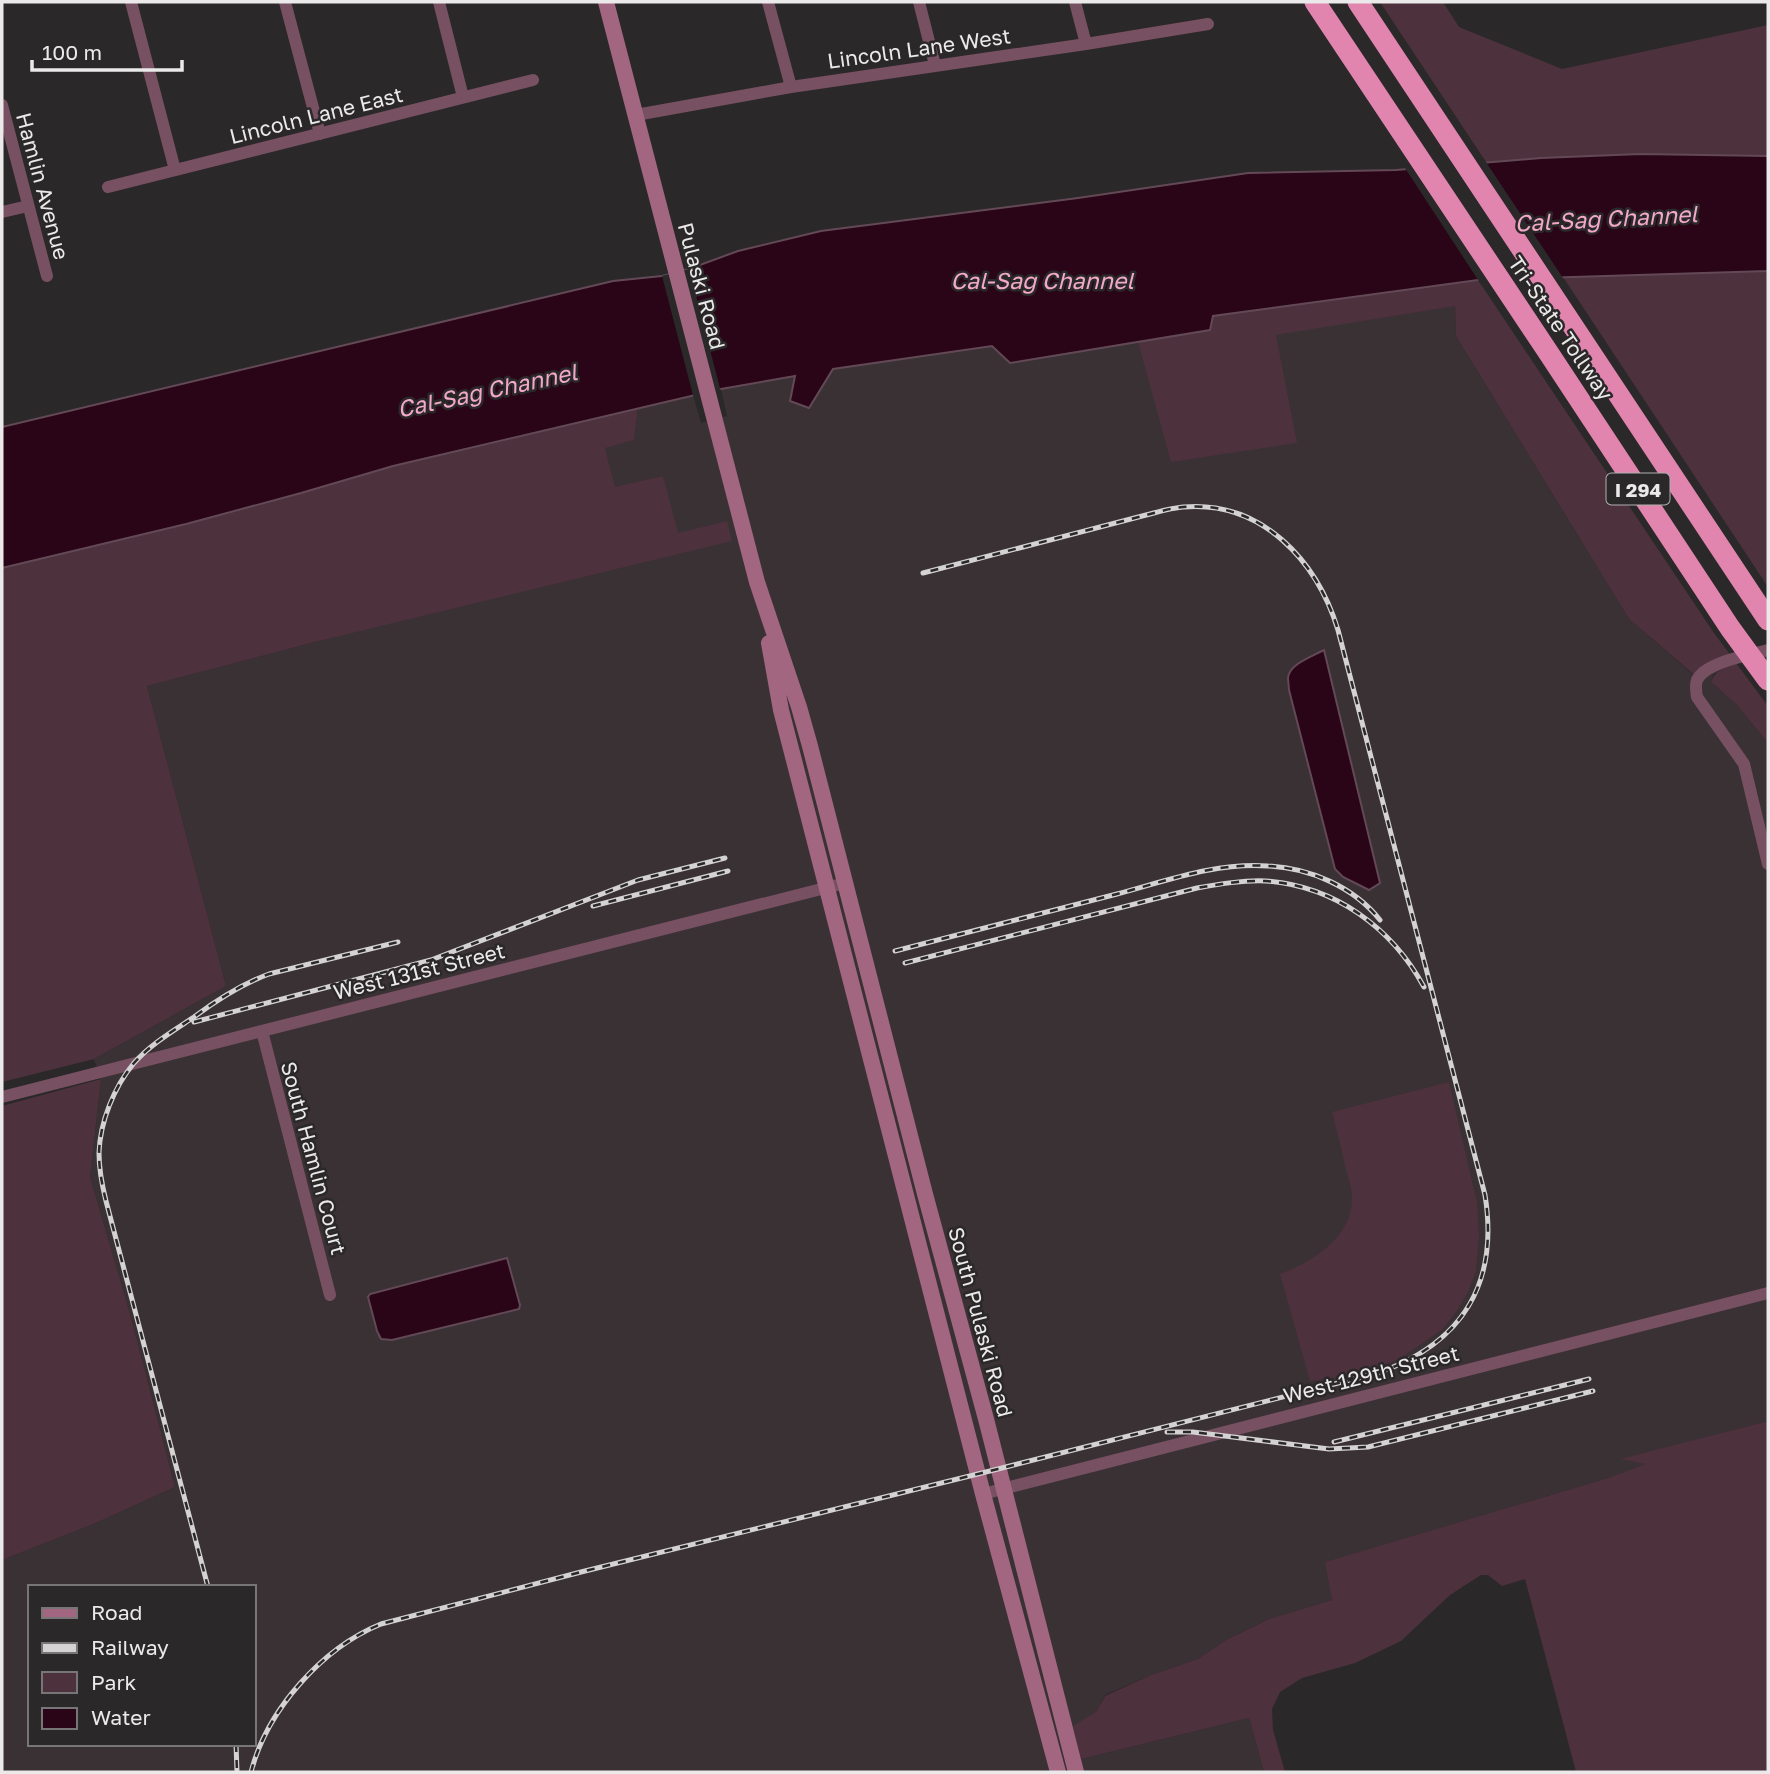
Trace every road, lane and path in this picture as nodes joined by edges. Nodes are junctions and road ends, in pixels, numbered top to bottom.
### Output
1 (131, 2) edge
2 (285, 2) edge
3 (439, 2) edge
4 (606, 2) edge
5 (768, 2) edge
6 (919, 2) edge
7 (1075, 2) edge
8 (1315, 2) edge
9 (1358, 2) edge
10 (1208, 24) dead end
11 (1086, 44) junction
12 (935, 65) junction
13 (533, 80) dead end
14 (791, 87) junction
15 (463, 97) junction
16 (2, 106) edge
17 (636, 115) junction
18 (320, 134) junction
19 (175, 170) junction
20 (108, 187) dead end
21 (28, 206) junction
22 (2, 212) edge
23 (47, 276) dead end
24 (757, 582) junction
25 (1768, 619) edge
26 (1768, 650) edge
27 (1768, 680) edge
28 (1768, 863) edge
29 (845, 883) junction
30 (827, 887) junction
31 (262, 1031) junction
32 (2, 1097) edge
33 (1768, 1293) edge
34 (330, 1295) dead end
35 (1003, 1489) junction
36 (983, 1494) junction
37 (1058, 1772) edge
38 (1076, 1772) edge

1 - 19 street
2 - 18 street
3 - 15 street
4 - 17 main road, Pulaski Road
5 - 14 street
6 - 12 street
7 - 11 street
8 - 27 highway, Tri-State Tollway / I 294
9 - 25 highway, Tri-State Tollway / I 294
10 - 11 street, Lincoln Lane West
11 - 12 street, Lincoln Lane West
12 - 14 street, Lincoln Lane West
13 - 15 street, Lincoln Lane East
14 - 17 street, Lincoln Lane West
15 - 18 street, Lincoln Lane East
16 - 21 street, Hamlin Avenue
17 - 24 main road, Pulaski Road
18 - 19 street, Lincoln Lane East
19 - 20 street, Lincoln Lane East
21 - 22 street
21 - 23 street, Hamlin Avenue
24 - 29 main road, Pulaski Road
24 - 30 main road, Pulaski Road
26 - 28 street
29 - 30 street, West 131st Street
29 - 35 main road, South Pulaski Road
30 - 31 street, West 131st Street
30 - 36 main road, South Pulaski Road
31 - 32 street, West 131st Street
31 - 34 street, South Hamlin Court
33 - 35 street, West 129th Street
35 - 36 street, West 129th Street
35 - 38 main road, South Pulaski Road
36 - 37 main road, South Pulaski Road

